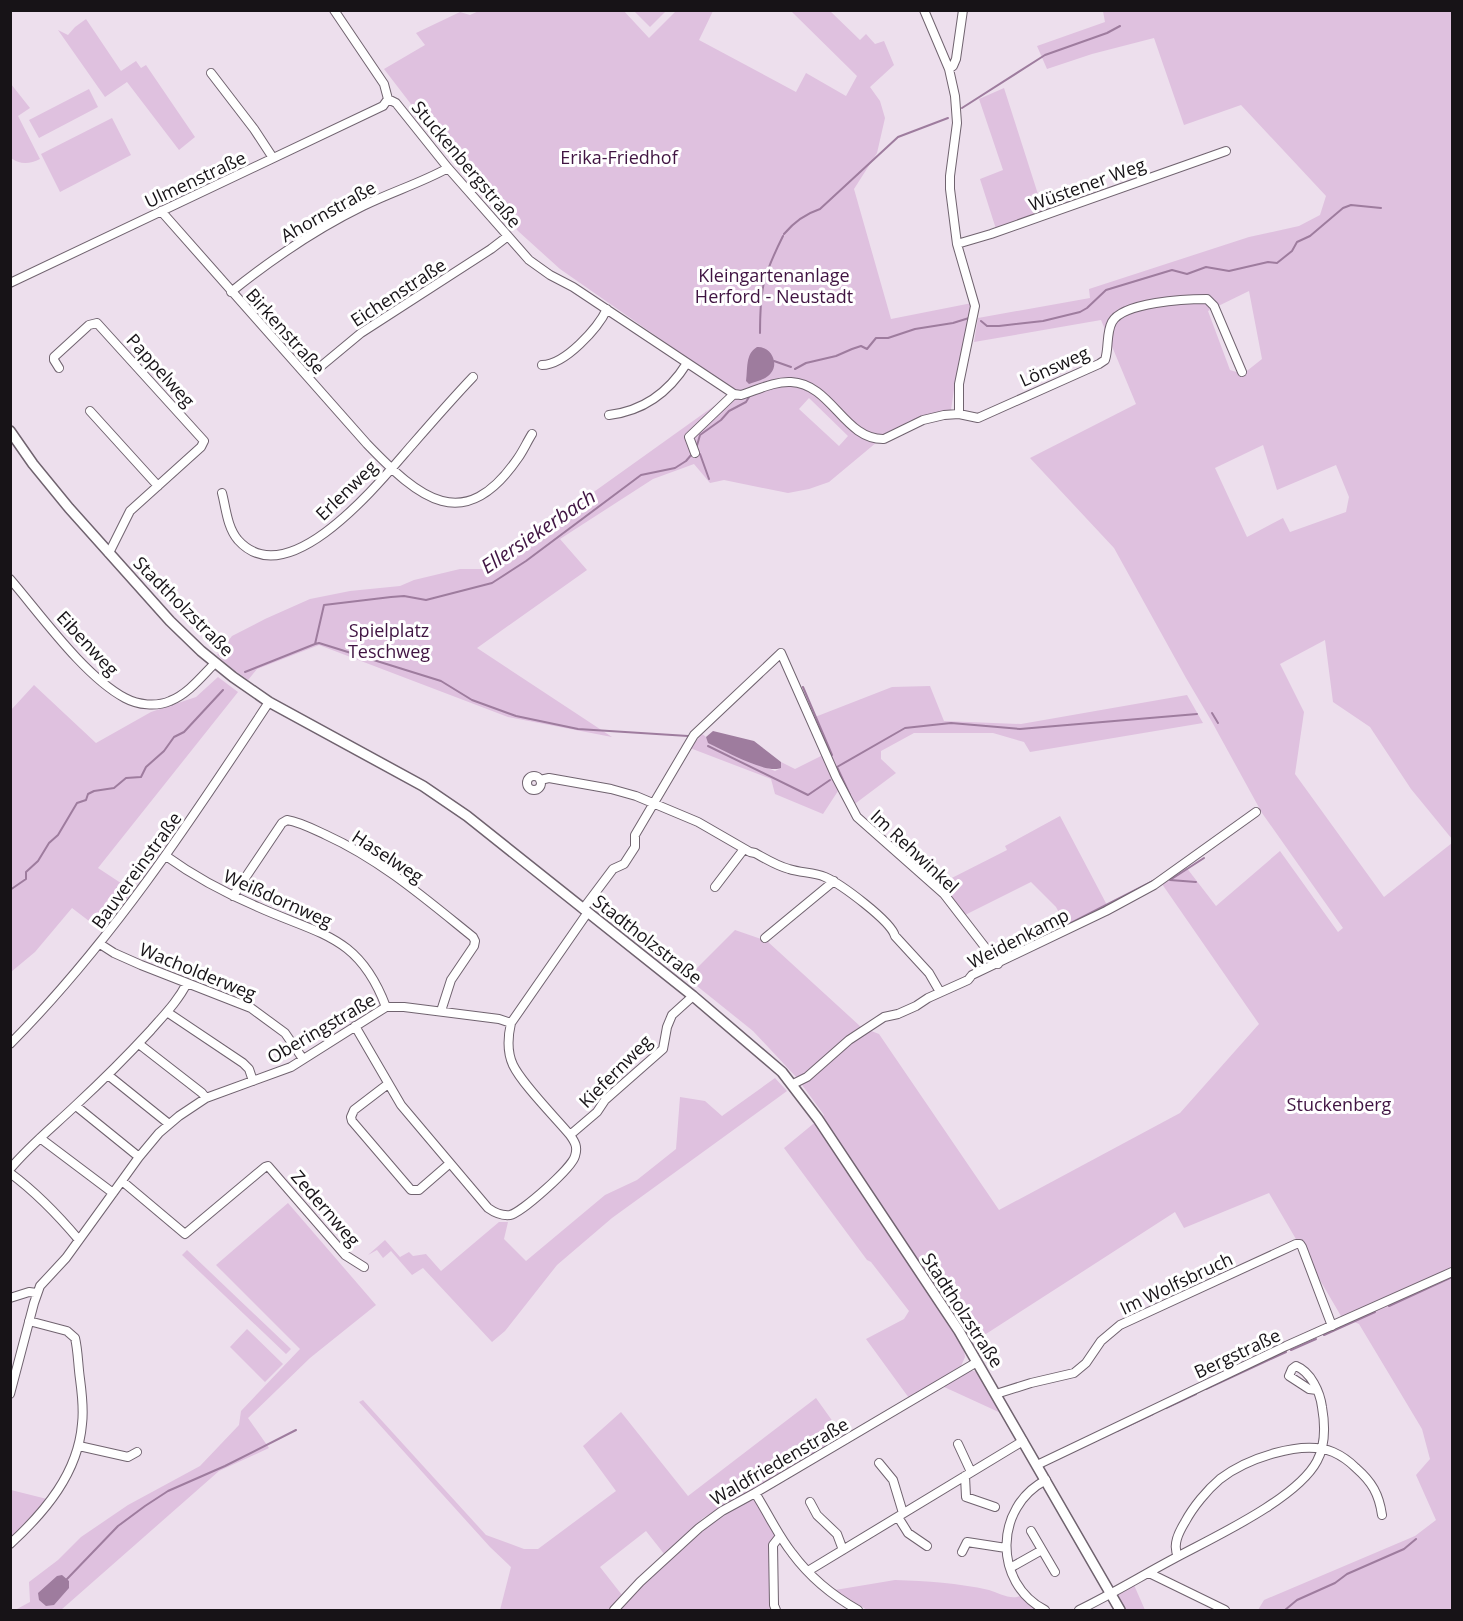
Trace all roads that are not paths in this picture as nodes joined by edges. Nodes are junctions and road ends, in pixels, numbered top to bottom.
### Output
1 (334, 10) edge
2 (924, 10) edge
3 (963, 10) edge
4 (949, 69) junction
5 (211, 73) dead end
6 (388, 99) junction
7 (1226, 151) dead end
8 (273, 158) junction
9 (448, 168) junction
10 (161, 211) junction
11 (508, 236) junction
12 (957, 244) junction
13 (10, 283) edge
14 (231, 292) junction
15 (607, 309) junction
16 (687, 363) junction
17 (542, 365) dead end
18 (59, 368) dead end
19 (1242, 372) dead end
20 (473, 377) dead end
21 (308, 378) junction
22 (734, 394) junction
23 (90, 411) dead end
24 (959, 414) junction
25 (609, 415) dead end
26 (10, 431) edge
27 (532, 434) dead end
28 (695, 453) dead end
29 (391, 469) junction
30 (158, 486) junction
31 (222, 493) dead end
32 (109, 553) junction
33 (10, 579) edge
34 (215, 663) junction
35 (269, 702) junction
36 (540, 780) dead end
37 (653, 803) junction
38 (1256, 812) dead end
39 (744, 849) junction
40 (166, 856) junction
41 (834, 881) junction
42 (715, 887) dead end
43 (233, 896) junction
44 (586, 911) junction
45 (765, 938) dead end
46 (100, 944) junction
47 (998, 964) junction
48 (187, 983) junction
49 (940, 992) junction
50 (693, 996) junction
51 (386, 1007) junction
52 (441, 1011) junction
53 (167, 1012) junction
54 (511, 1023) junction
55 (355, 1026) junction
56 (10, 1044) edge
57 (139, 1044) junction
58 (303, 1059) junction
59 (108, 1075) junction
60 (253, 1081) junction
61 (388, 1084) junction
62 (793, 1084) junction
63 (206, 1098) junction
64 (76, 1106) junction
65 (169, 1124) junction
66 (570, 1135) junction
67 (40, 1138) junction
68 (139, 1157) junction
69 (450, 1164) junction
70 (10, 1171) edge
71 (122, 1181) junction
72 (113, 1193) junction
73 (79, 1240) junction
74 (364, 1267) dead end
75 (1452, 1272) edge
76 (37, 1293) junction
77 (10, 1298) edge
78 (29, 1321) junction
79 (1332, 1326) junction
80 (977, 1362) junction
81 (1317, 1390) dead end
82 (10, 1394) edge
83 (996, 1394) junction
84 (1023, 1441) junction
85 (958, 1444) dead end
86 (79, 1446) junction
87 (1322, 1449) junction
88 (137, 1452) dead end
89 (879, 1463) dead end
90 (1037, 1465) junction
91 (968, 1474) junction
92 (1046, 1480) junction
93 (755, 1493) junction
94 (810, 1502) dead end
95 (995, 1507) dead end
96 (900, 1515) junction
97 (1382, 1515) dead end
98 (1032, 1531) dead end
99 (780, 1536) junction
100 (10, 1544) edge
101 (927, 1546) dead end
102 (1006, 1548) junction
103 (843, 1550) junction
104 (1042, 1550) junction
105 (962, 1552) dead end
106 (1178, 1557) junction
107 (1010, 1568) junction
108 (808, 1571) junction
109 (1055, 1572) dead end
110 (1149, 1573) junction
111 (1112, 1594) junction
112 (614, 1611) edge
113 (776, 1611) edge
114 (858, 1611) edge
115 (1045, 1611) edge
116 (1079, 1611) edge
117 (1120, 1611) edge
118 (1225, 1611) edge

1 - 6 street, Stuckenbergstraße
2 - 4 street
3 - 4 street
4 - 12 street
5 - 8 street
6 - 8 street, Ulmenstraße
6 - 9 street, Stuckenbergstraße
7 - 12 street, Wüstener Weg
8 - 10 street, Ulmenstraße
9 - 11 street, Stuckenbergstraße
9 - 14 street, Ahornstraße
10 - 13 street, Ulmenstraße
10 - 14 street, Birkenstraße
11 - 15 street, Stuckenbergstraße
11 - 21 street, Eichenstraße
12 - 24 street
14 - 21 street, Birkenstraße
15 - 16 street, Stuckenbergstraße
15 - 17 street
16 - 22 street, Stuckenbergstraße
16 - 25 street
18 - 30 street, Pappelweg
19 - 24 street, Lönsweg
20 - 29 street
21 - 29 street, Birkenstraße
22 - 24 street
22 - 28 street
23 - 30 street
26 - 32 street, Stadtholzstraße
27 - 29 street, Birkenstraße
29 - 31 street, Erlenweg
30 - 32 street, Pappelweg
32 - 34 street, Stadtholzstraße
33 - 34 street, Eibenweg
34 - 35 street, Stadtholzstraße
35 - 40 street, Bauvereinstraße
35 - 44 street, Stadtholzstraße
36 - 37 street
37 - 39 street
37 - 44 street
37 - 47 street, Im Rehwinkel
38 - 47 street, Weidenkamp
39 - 41 street
39 - 42 street
40 - 43 street, Weißdornweg
40 - 46 street, Bauvereinstraße
41 - 45 street
41 - 49 street
43 - 51 street, Weißdornweg
43 - 52 street, Haselweg
44 - 50 street, Stadtholzstraße
44 - 54 street
46 - 48 street, Wacholderweg
46 - 56 street, Bauvereinstraße
47 - 49 street, Weidenkamp
48 - 53 street
48 - 58 street, Wacholderweg
49 - 62 street, Weidenkamp
50 - 62 street, Stadtholzstraße
50 - 66 street, Kiefernweg
51 - 52 street, Oberingstraße
51 - 55 street, Oberingstraße
52 - 54 street, Oberingstraße
53 - 57 street
53 - 60 street
54 - 66 street
55 - 58 street, Oberingstraße
55 - 61 street
57 - 59 street
57 - 63 street
58 - 60 street, Oberingstraße
59 - 64 street
59 - 65 street
60 - 63 street, Oberingstraße
61 - 69 street
61 - 69 street
62 - 80 street, Stadtholzstraße
63 - 65 street, Oberingstraße
64 - 67 street
64 - 68 street
65 - 68 street, Oberingstraße
66 - 69 street
67 - 70 street
67 - 72 street
68 - 71 street, Oberingstraße
70 - 73 street
71 - 72 street, Oberingstraße
71 - 74 street, Zedernweg
72 - 73 street, Oberingstraße
73 - 76 street, Oberingstraße
75 - 79 street, Bergstraße
76 - 77 street
76 - 78 street, Oberingstraße
78 - 82 street, Oberingstraße
78 - 86 street
79 - 83 street, Im Wolfsbruch
79 - 90 street, Bergstraße
80 - 83 street, Stadtholzstraße
80 - 93 street, Waldfriedenstraße
81 - 87 street
83 - 84 street, Stadtholzstraße
84 - 90 street, Stadtholzstraße
84 - 91 street
85 - 91 street
86 - 88 street
86 - 100 street
87 - 97 street
87 - 106 street
87 - 106 street
89 - 96 street
90 - 92 street, Stadtholzstraße
91 - 95 street
91 - 96 street
92 - 102 street
92 - 111 street, Stadtholzstraße
93 - 99 street
93 - 112 street, Waldfriedenstraße
94 - 103 street
96 - 101 street
96 - 103 street
98 - 104 street
99 - 108 street
99 - 113 street
102 - 105 street
102 - 107 street
103 - 108 street
104 - 107 street
104 - 109 street
106 - 110 street
107 - 115 street
108 - 114 street
110 - 111 street
110 - 118 street
111 - 116 street
111 - 117 street, Stadtholzstraße

